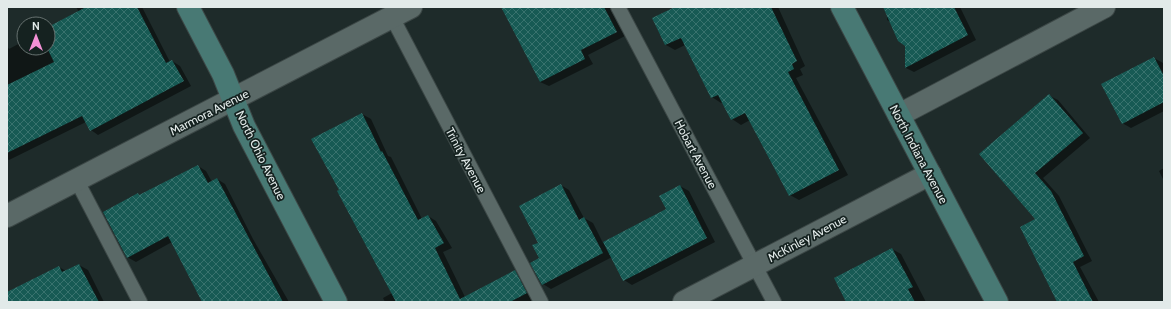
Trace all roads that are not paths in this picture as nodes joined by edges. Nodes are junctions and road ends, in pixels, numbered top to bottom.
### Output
1 (188, 7) edge
2 (411, 7) edge
3 (618, 7) edge
4 (842, 7) edge
5 (1104, 7) edge
6 (392, 17) junction
7 (234, 99) junction
8 (899, 115) junction
9 (930, 174) junction
10 (77, 181) junction
11 (7, 216) edge
12 (755, 265) junction
13 (140, 302) edge
14 (336, 302) edge
15 (541, 302) edge
16 (684, 302) edge
17 (774, 302) edge
18 (996, 302) edge

1 - 7 street, North Ohio Avenue
2 - 6 street, Marmora Avenue
3 - 12 lane, Hobart Avenue
4 - 8 street, North Indiana Avenue
5 - 8 street
6 - 7 street, Marmora Avenue
6 - 15 lane, Trinity Avenue
7 - 10 street, Marmora Avenue
7 - 14 street, North Ohio Avenue
8 - 9 street, North Indiana Avenue
9 - 12 street, McKinley Avenue
9 - 18 street, North Indiana Avenue
10 - 11 street, Marmora Avenue
10 - 13 lane
12 - 16 street, McKinley Avenue
12 - 17 lane, Hobart Avenue

